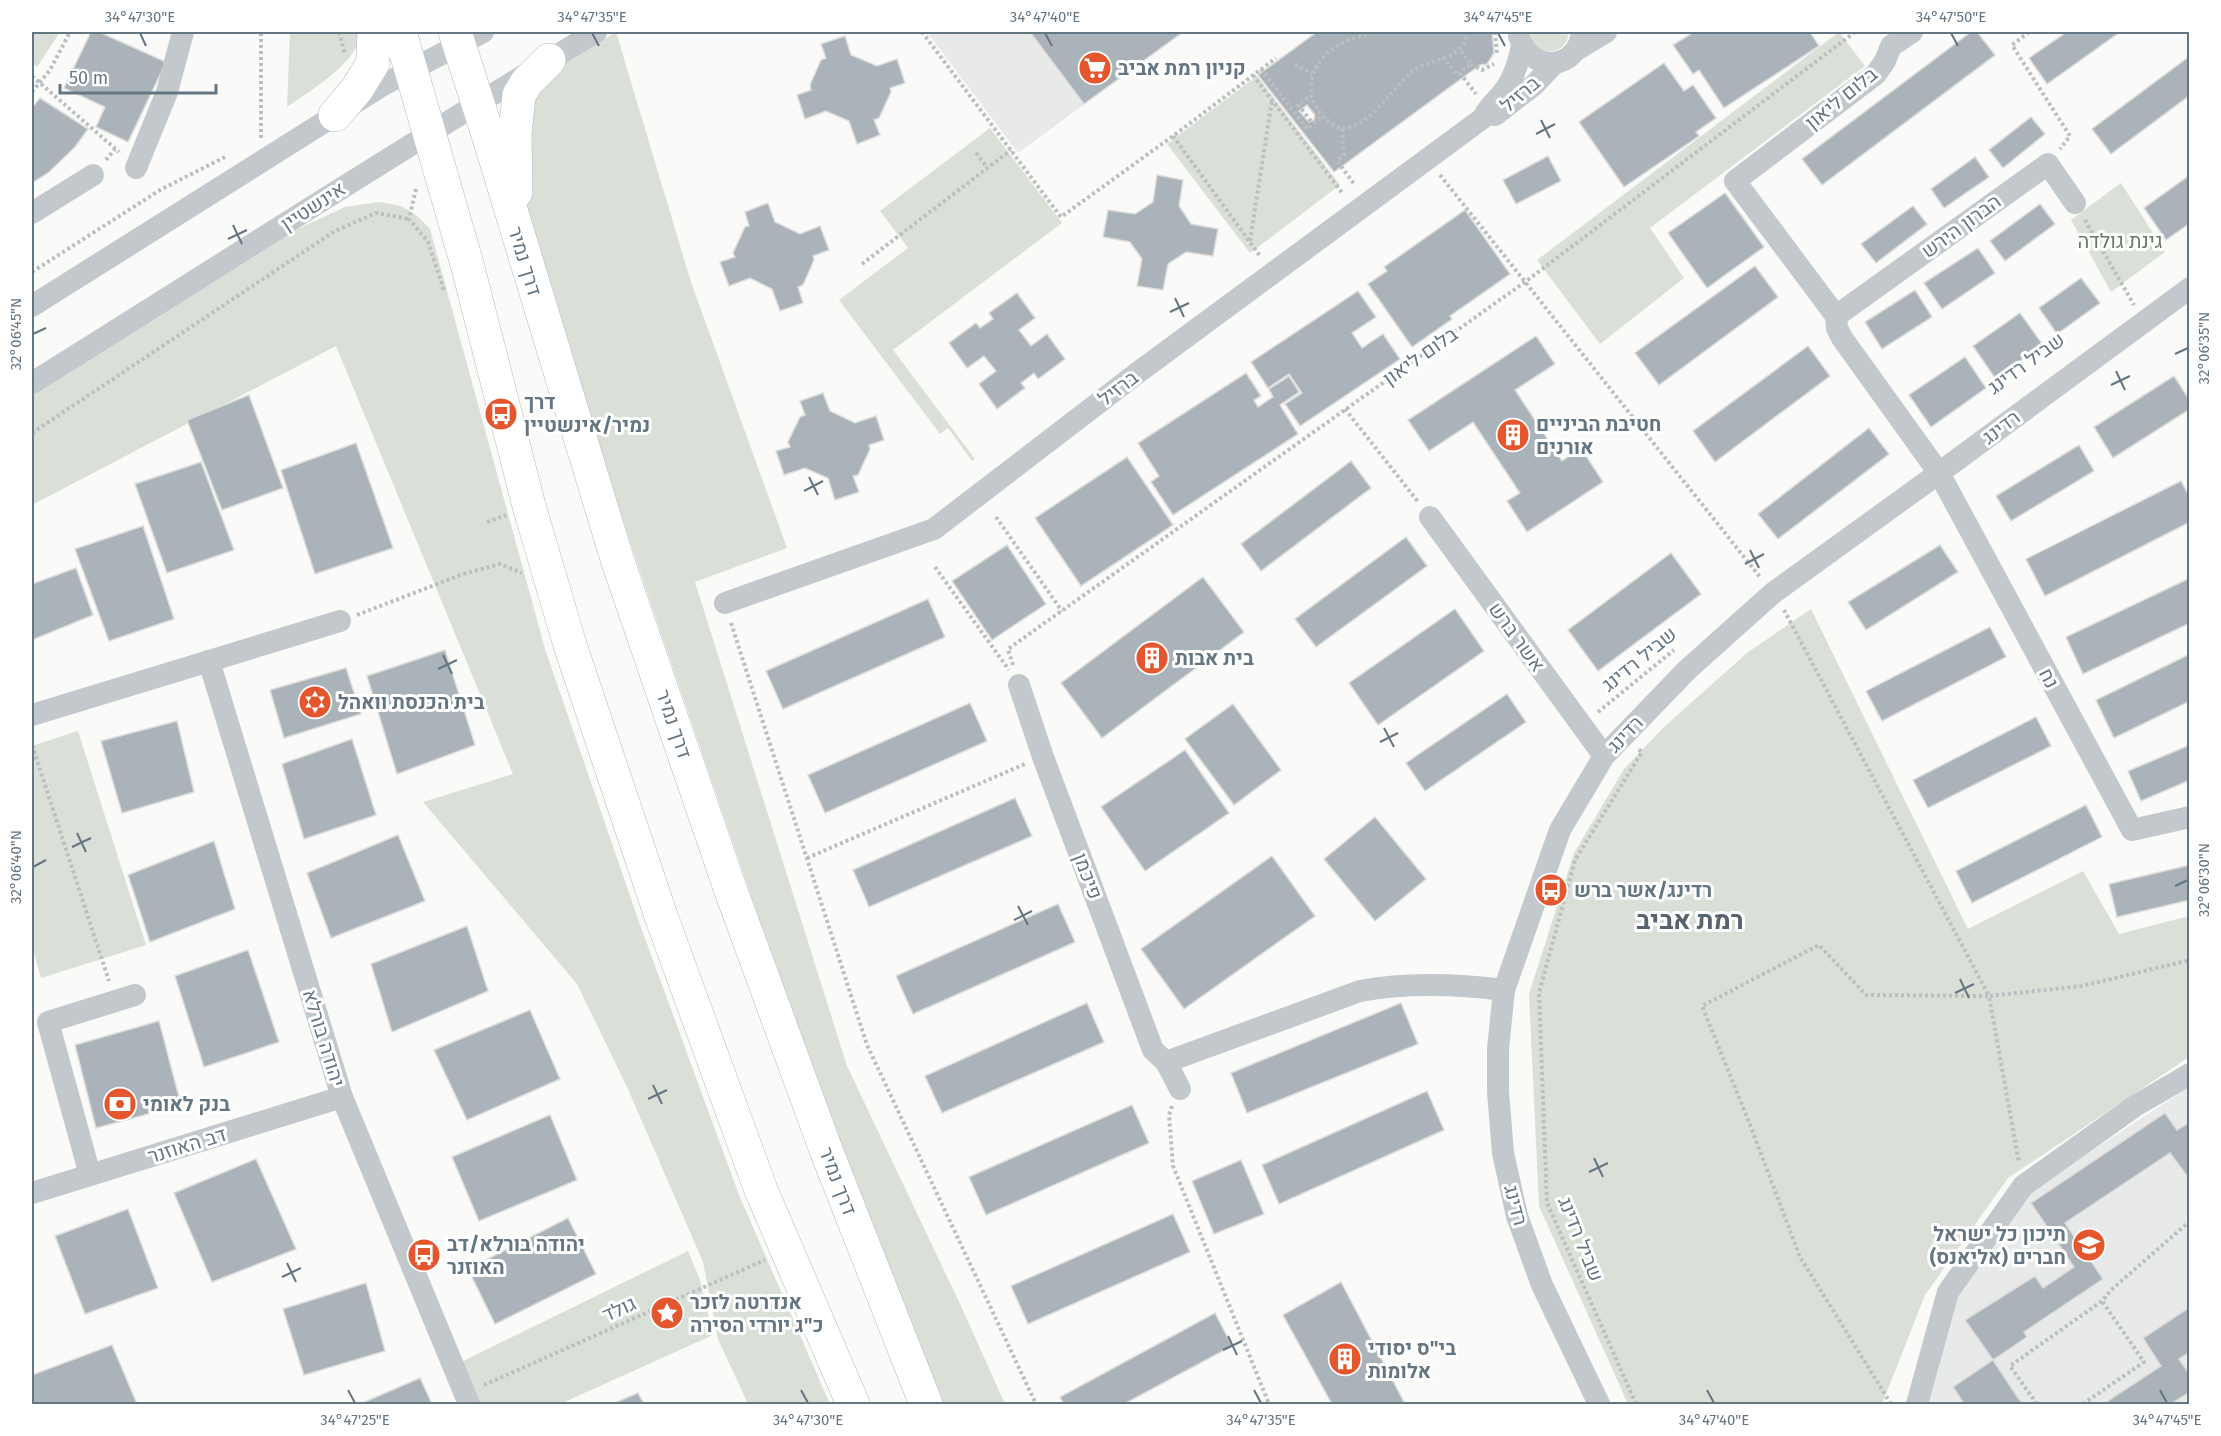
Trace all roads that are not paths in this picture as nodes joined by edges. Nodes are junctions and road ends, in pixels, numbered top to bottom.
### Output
1 (183, 32) edge
2 (374, 32) edge
3 (400, 32) edge
4 (596, 32) edge
5 (1606, 32) edge
6 (1911, 32) edge
7 (465, 36) edge
8 (1521, 38) edge
9 (1579, 41) edge
10 (549, 60) junction
11 (1555, 63) junction
12 (411, 69) junction
13 (478, 103) junction
14 (334, 115) junction
15 (1483, 118) junction
16 (430, 132) junction
17 (136, 168) road end
18 (93, 175) dead end
19 (2075, 203) road end
20 (32, 213) edge
21 (515, 230) junction
22 (2190, 288) edge
23 (32, 306) edge
24 (1836, 315) junction
25 (32, 383) edge
26 (1939, 473) junction
27 (1430, 517) road end
28 (725, 603) road end
29 (340, 621) road end
30 (209, 661) junction
31 (1019, 685) road end
32 (32, 715) edge
33 (1604, 756) junction
34 (2190, 817) edge
35 (1504, 990) junction
36 (125, 998) road end
37 (1166, 1062) junction
38 (2190, 1074) edge
39 (1180, 1089) road end
40 (342, 1097) junction
41 (90, 1175) junction
42 (32, 1193) edge
43 (466, 1399) edge
44 (853, 1404) edge
45 (926, 1404) edge
46 (1599, 1404) edge
47 (1917, 1404) edge

1 - 17 street
2 - 14 highway
3 - 12 highway
4 - 10 street, אינשטיין
5 - 9 street
6 - 24 street, בלום ליאון
7 - 12 street
7 - 13 highway, דרך נמיר
8 - 11 street
8 - 15 street, ברזיל
9 - 11 street, ברזיל
10 - 13 street, אינשטיין
10 - 21 highway
11 - 15 street, ברזיל
12 - 14 street
12 - 16 highway
13 - 16 street, אינשטיין
13 - 21 highway, דרך נמיר
14 - 23 street
15 - 28 street, ברזיל
16 - 25 street, אינשטיין
16 - 44 highway
18 - 20 street
19 - 24 street, הברון הירש
21 - 45 highway, דרך נמיר
22 - 26 street, רדינג
24 - 26 street
26 - 33 street, רדינג
26 - 34 street, נח
27 - 33 street, אשר ברש
29 - 30 street
30 - 32 street
30 - 40 street, יהודה בורלא
31 - 37 street, פיכמן
33 - 35 street, רדינג
35 - 37 street
35 - 46 street, רדינג
36 - 41 street
37 - 39 street, פיכמן
38 - 47 street
40 - 41 street, דב האוזנר
40 - 43 street, יהודה בורלא
41 - 42 street, דב האוזנר

